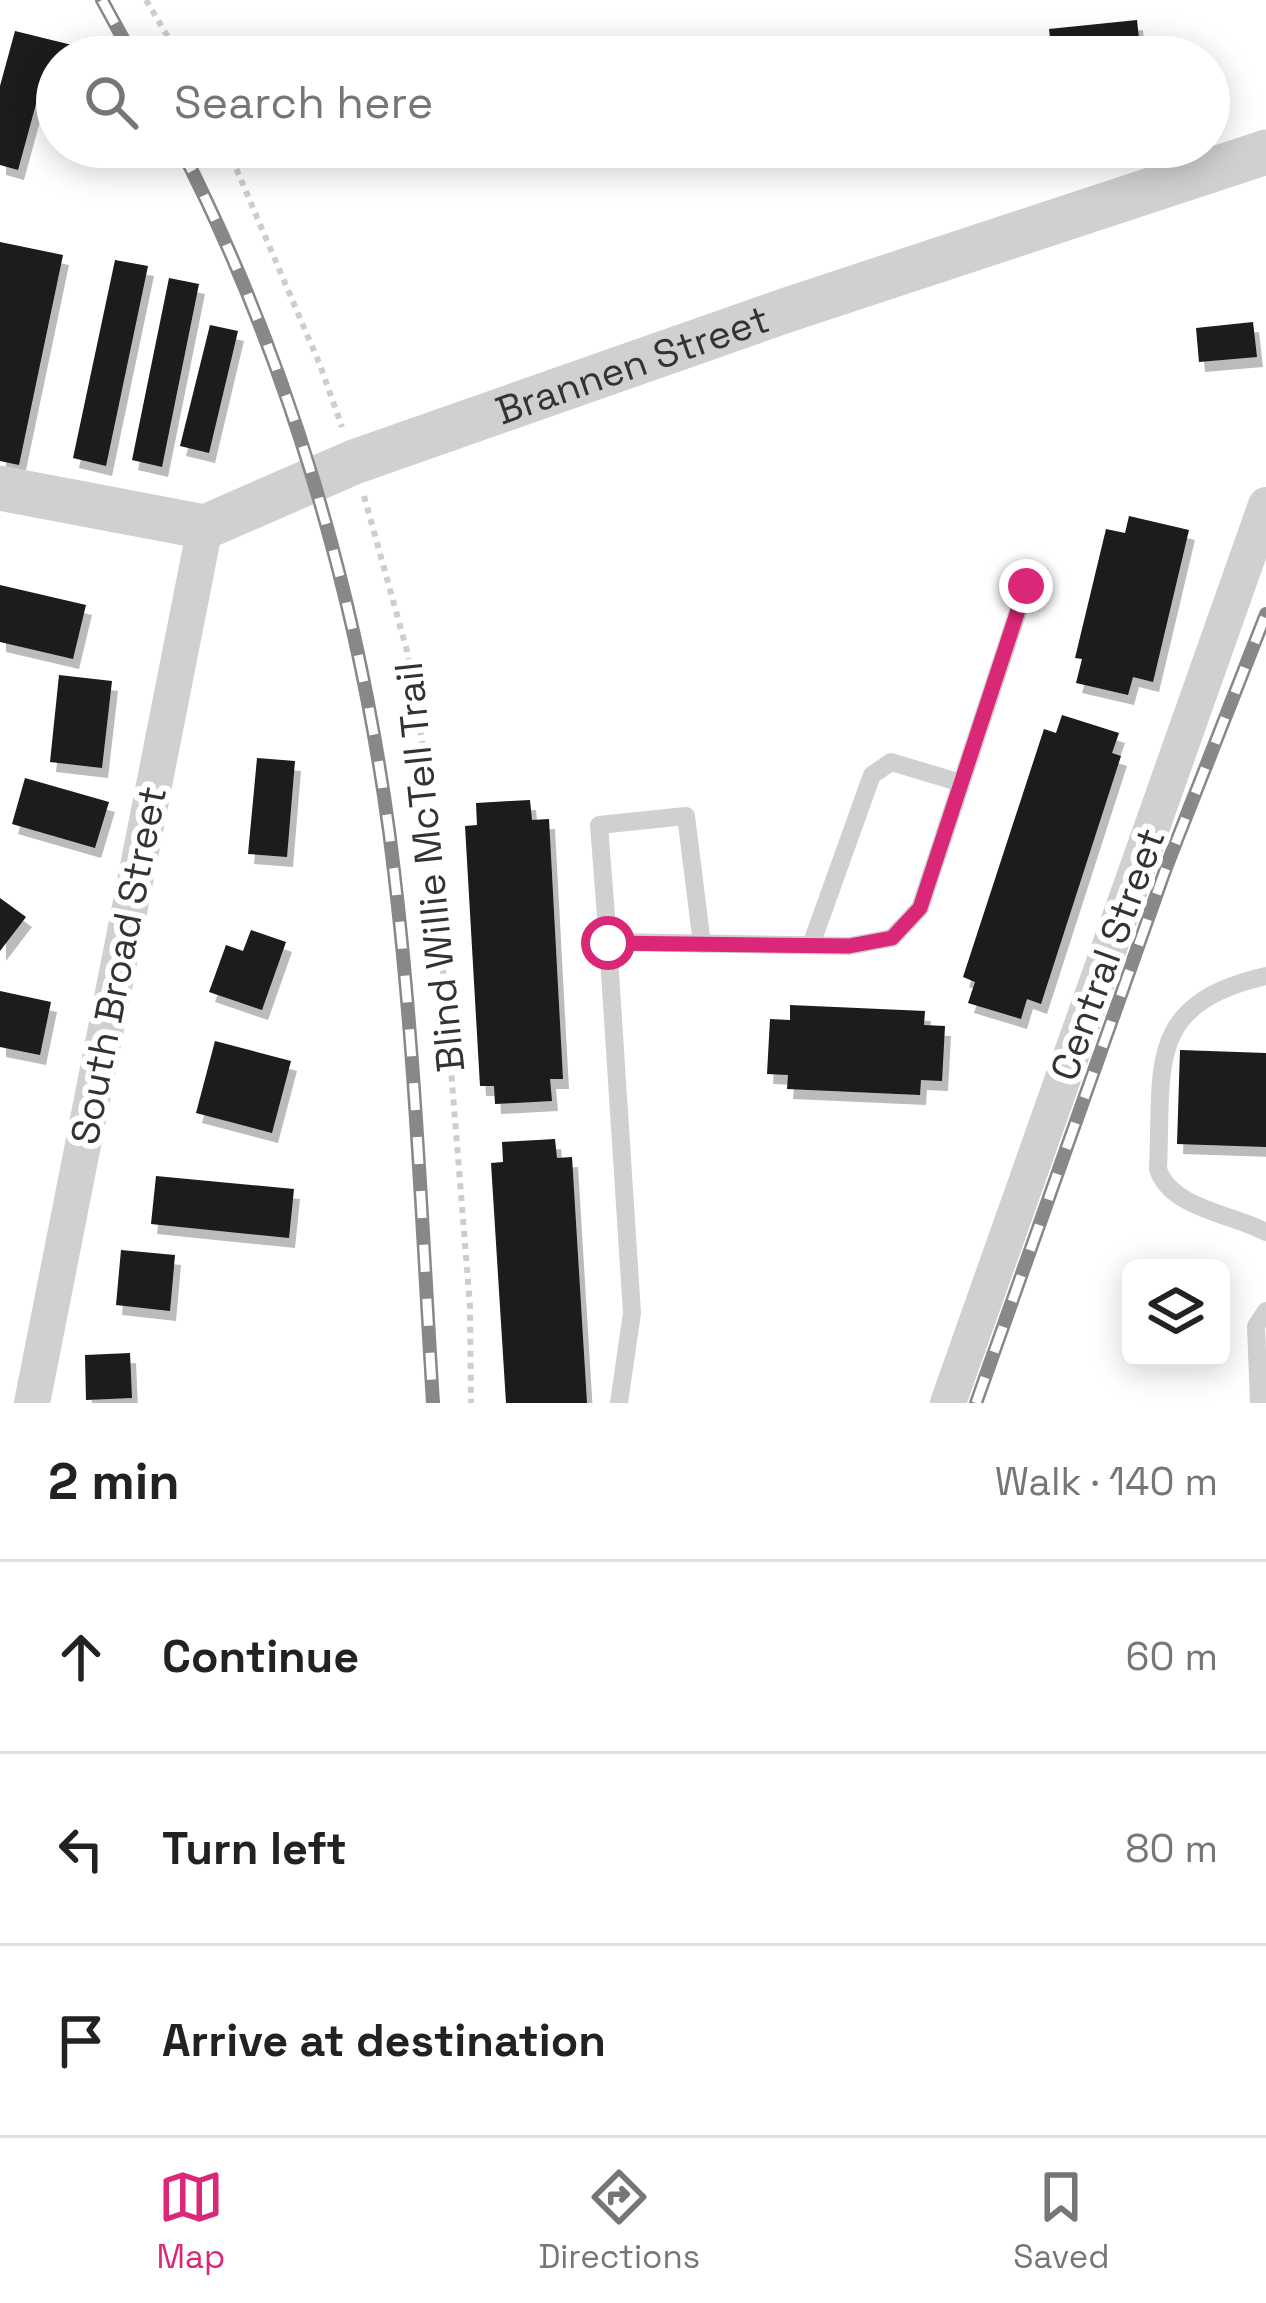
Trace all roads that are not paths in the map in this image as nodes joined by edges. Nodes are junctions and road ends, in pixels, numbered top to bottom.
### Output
1 (1266, 152) edge
2 (1230, 164) edge
3 (1217, 168) edge
4 (0, 488) edge
5 (1266, 505) edge
6 (205, 527) junction
7 (1026, 586) dead end
8 (961, 784) junction
9 (608, 943) junction
10 (702, 944) junction
11 (811, 945) junction
12 (1266, 976) edge
13 (1266, 1232) edge
14 (1266, 1311) edge
15 (32, 1403) edge
16 (619, 1403) edge
17 (948, 1403) edge
18 (1259, 1403) edge

1 - 2 street, Brannen Street
3 - 6 street, Brannen Street
4 - 6 street
5 - 17 street, Central Street
6 - 15 street, South Broad Street
7 - 8 lane
8 - 11 lane
8 - 11 lane
9 - 10 lane
9 - 10 lane
9 - 16 lane
10 - 11 lane
12 - 13 lane
14 - 18 lane

